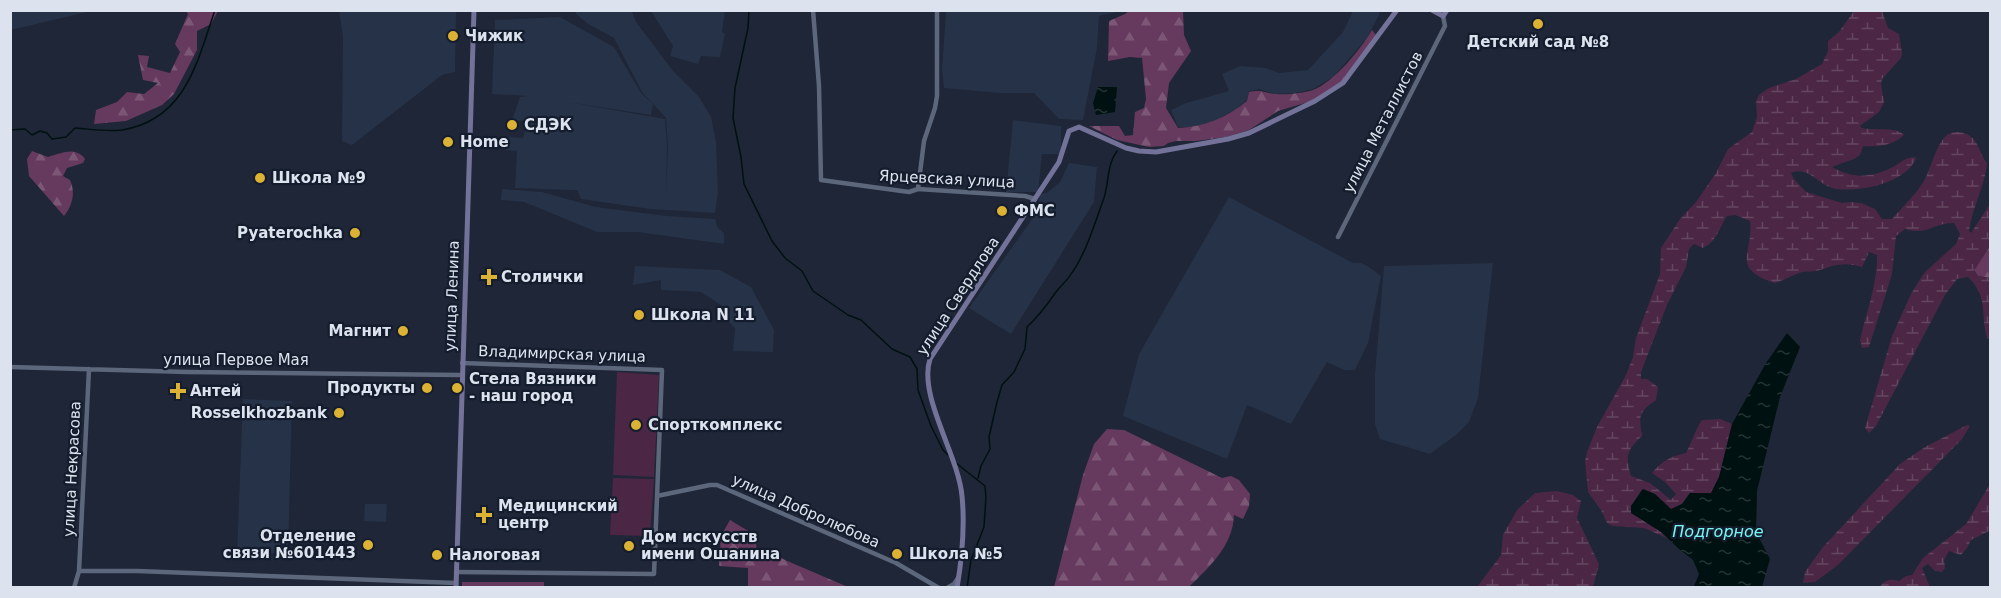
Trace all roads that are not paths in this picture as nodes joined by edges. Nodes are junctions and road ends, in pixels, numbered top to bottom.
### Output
1 (474, 10) edge
2 (813, 10) edge
3 (937, 10) edge
4 (1397, 10) edge
5 (1432, 10) edge
6 (1445, 13) edge
7 (918, 189) junction
8 (1035, 199) junction
9 (1338, 237) dead end
10 (462, 363) junction
11 (10, 367) edge
12 (89, 369) junction
13 (461, 375) junction
14 (657, 496) junction
15 (79, 571) junction
16 (456, 572) junction
17 (958, 578) junction
18 (456, 585) edge
19 (74, 588) edge
20 (939, 588) edge
21 (947, 588) edge
22 (957, 588) edge

1 - 10 main road, улица Ленина
2 - 7 street, Ярцевская улица
3 - 7 street
4 - 8 main road, улица Свердлова
5 - 6 main road
6 - 9 street, улица Металлистов
7 - 8 street, Ярцевская улица
8 - 17 main road, улица Свердлова
10 - 13 main road, улица Ленина
10 - 14 street, Владимирская улица
11 - 12 street, улица Первое Мая
12 - 13 street, улица Первое Мая
12 - 15 street, улица Некрасова
13 - 16 main road, улица Ленина
14 - 16 street
14 - 20 street, улица Добролюбова
15 - 18 street
15 - 19 street, улица Некрасова
16 - 18 main road, улица Ленина
17 - 21 street
17 - 22 main road, улица Свердлова

